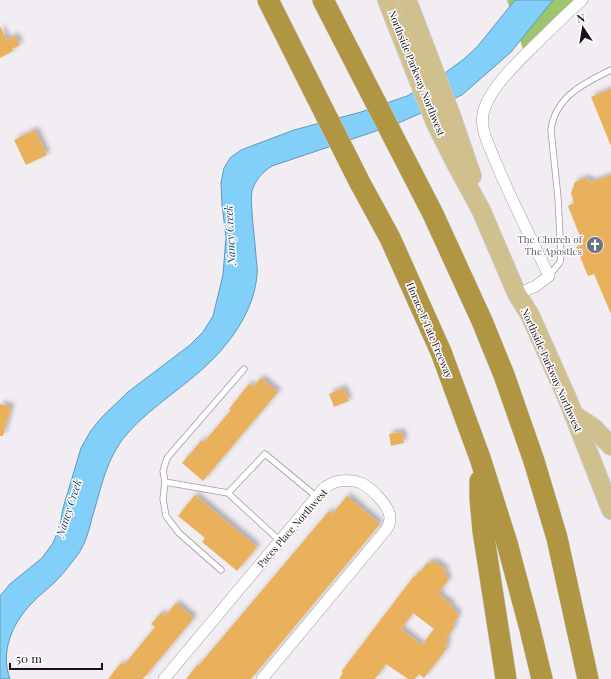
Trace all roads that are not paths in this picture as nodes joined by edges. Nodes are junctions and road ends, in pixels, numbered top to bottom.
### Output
1 (268, 0) edge
2 (323, 0) edge
3 (387, 0) edge
4 (407, 0) edge
5 (582, 0) edge
6 (611, 70) edge
7 (443, 118) junction
8 (549, 276) junction
9 (517, 294) junction
10 (244, 369) dead end
11 (573, 414) junction
12 (611, 446) edge
13 (480, 458) junction
14 (165, 482) junction
15 (228, 493) junction
16 (317, 497) junction
17 (609, 501) edge
18 (280, 541) junction
19 (221, 570) dead end
20 (164, 679) edge
21 (262, 679) edge
22 (506, 679) edge
23 (542, 679) edge
24 (588, 679) edge

1 - 13 highway, Horace E Tate Freeway
2 - 24 highway
3 - 7 main road, Northside Parkway Northwest
4 - 7 main road, Northside Parkway Northwest
5 - 8 street
6 - 8 lane
7 - 9 main road, Northside Parkway Northwest
8 - 9 street
9 - 11 main road, Northside Parkway Northwest
10 - 14 lane
11 - 12 main road
11 - 17 main road, Northside Parkway Northwest
13 - 22 highway
13 - 23 highway, Horace E Tate Freeway
14 - 15 lane
14 - 19 lane
15 - 16 lane
15 - 18 lane
16 - 18 street, Paces Place Northwest
16 - 21 street, Paces Place Northwest
18 - 20 street, Paces Place Northwest

